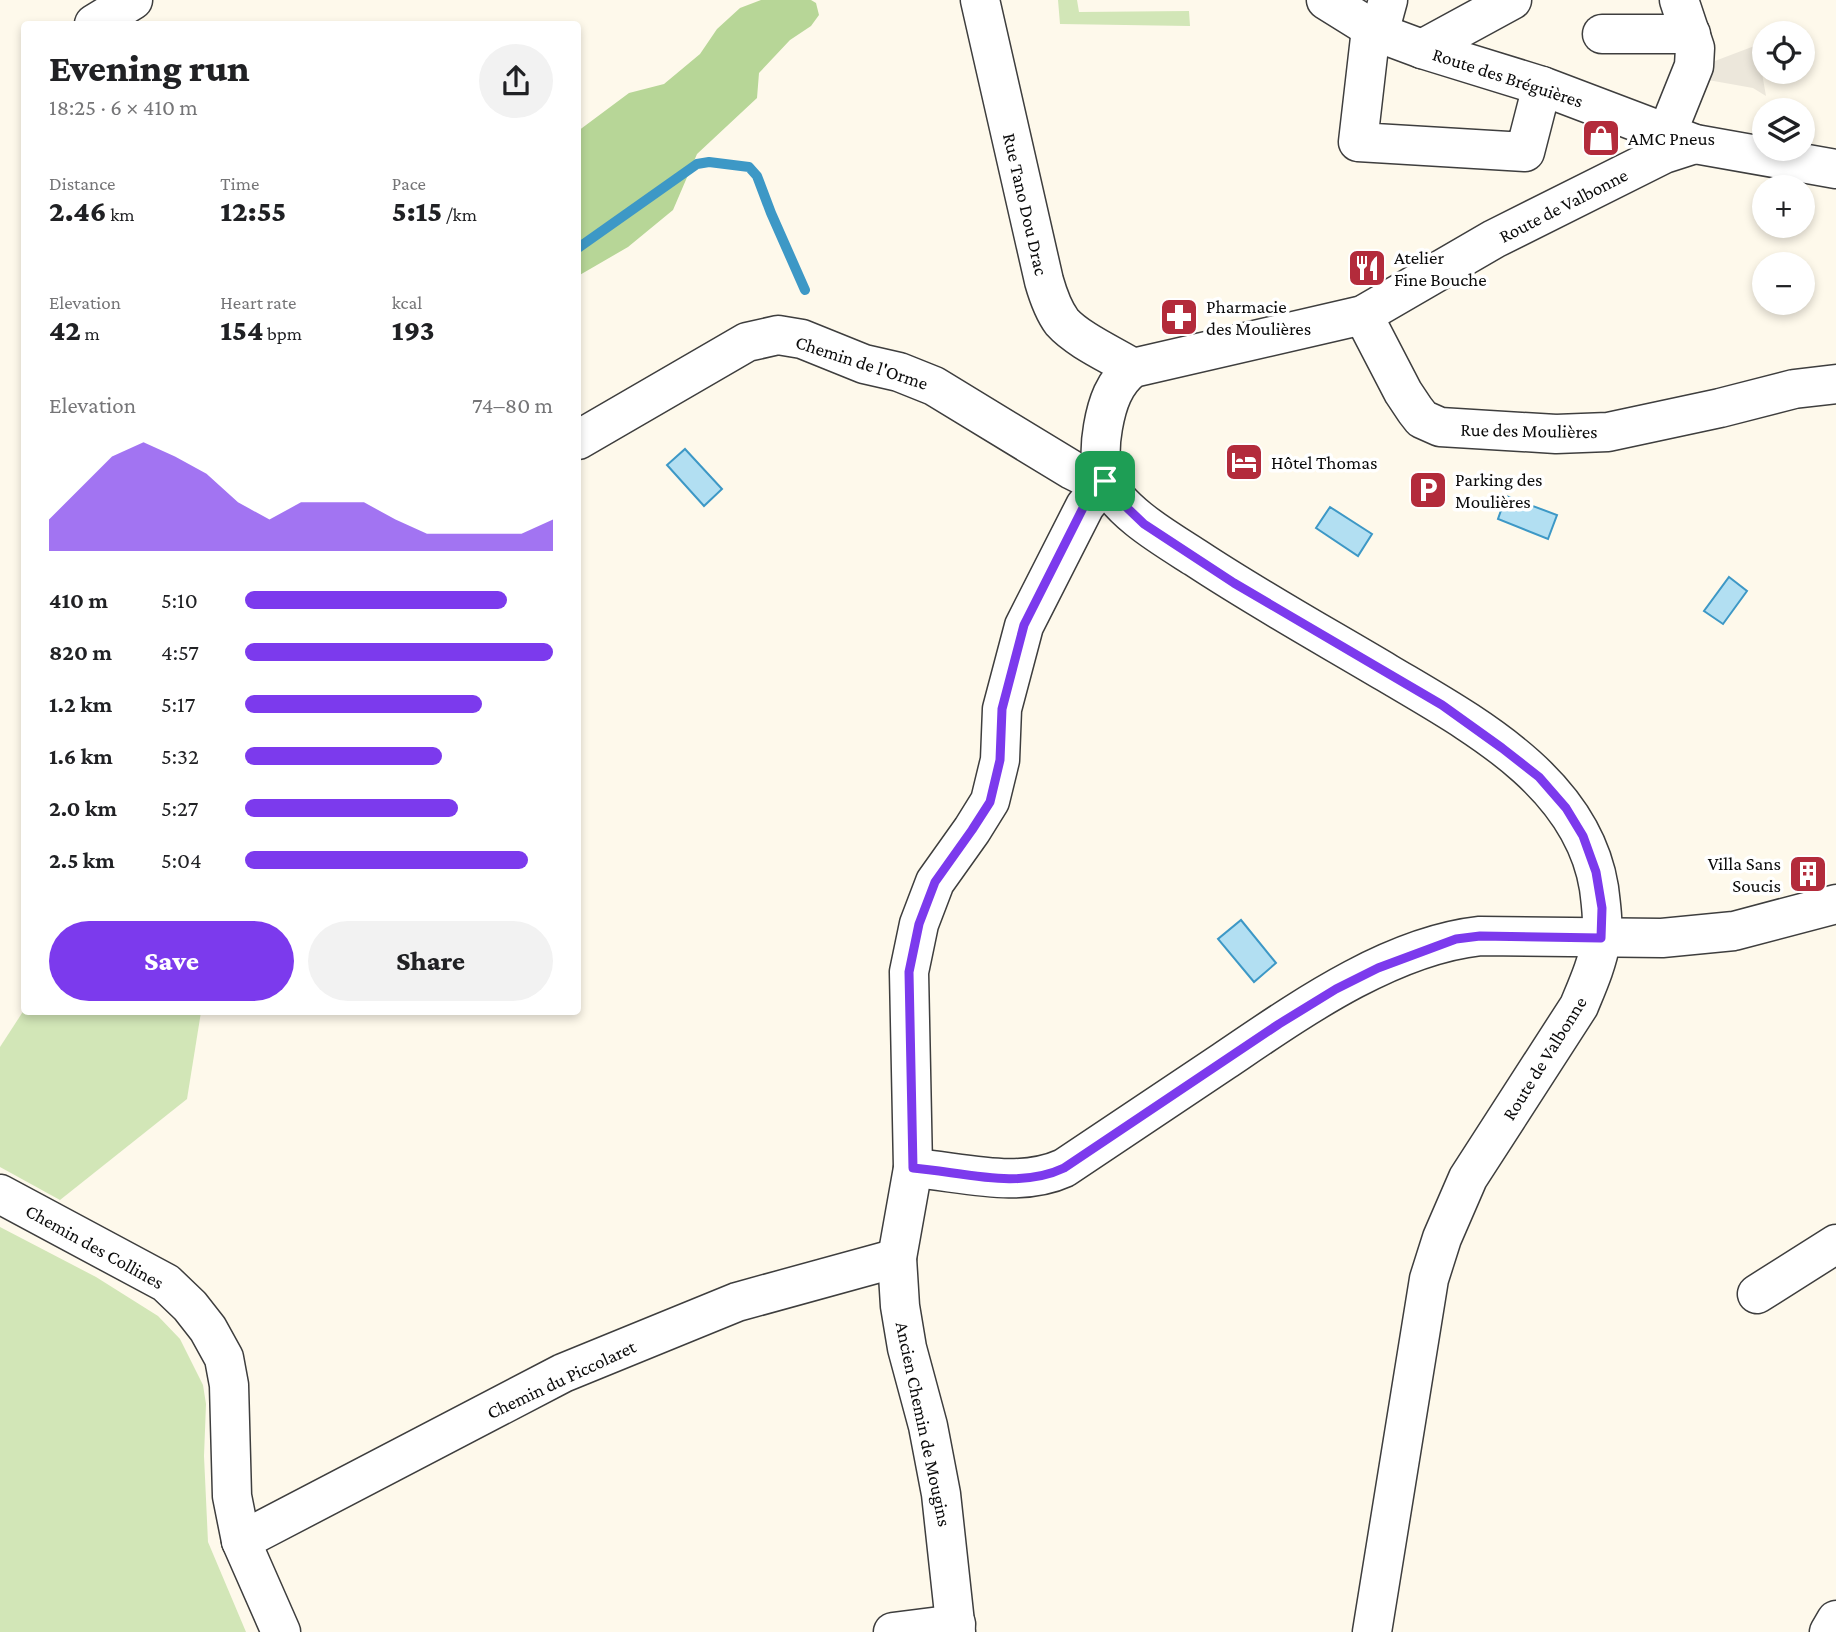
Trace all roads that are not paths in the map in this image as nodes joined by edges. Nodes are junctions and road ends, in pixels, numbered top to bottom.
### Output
1 (94, 0) edge
2 (133, 0) edge
3 (980, 0) edge
4 (1326, 0) edge
5 (1512, 0) edge
6 (1685, 17) edge
7 (1380, 20) edge
8 (79, 21) edge
9 (99, 21) edge
10 (1602, 33) dead end
11 (1422, 49) junction
12 (1542, 86) junction
13 (1681, 139) junction
14 (1836, 169) edge
15 (1363, 315) junction
16 (1133, 368) junction
17 (1836, 384) edge
18 (581, 438) edge
19 (1105, 481) junction
20 (1836, 904) edge
21 (1601, 938) junction
22 (913, 1168) junction
23 (0, 1194) edge
24 (1836, 1244) edge
25 (897, 1258) junction
26 (1757, 1294) dead end
27 (241, 1541) junction
28 (1836, 1620) edge
29 (956, 1628) edge
30 (281, 1632) edge
31 (893, 1632) edge
32 (1372, 1632) edge
33 (1829, 1632) edge

1 - 8 street
2 - 9 street
3 - 16 street, Rue Tano Dou Drac
4 - 7 street, Route des Bréguières
5 - 11 street
6 - 10 street
6 - 13 street
7 - 11 street, Route des Bréguières
7 - 12 street
11 - 12 street, Route des Bréguières
12 - 13 street, Route des Bréguières
13 - 14 street, Route des Bréguières
13 - 15 street, Route de Valbonne
15 - 16 street, Route de Valbonne
15 - 17 street, Rue des Moulières
16 - 19 street
18 - 19 street, Chemin de l'Orme
19 - 21 street, Route de Valbonne
19 - 22 street, Ancien Chemin de Mougins
20 - 21 street
21 - 22 street
21 - 32 street, Route de Valbonne
22 - 25 street, Ancien Chemin de Mougins
23 - 27 street, Chemin des Collines
24 - 26 street
25 - 27 street, Chemin du Piccolaret
25 - 29 street, Ancien Chemin de Mougins
27 - 30 street, Chemin des Collines
28 - 33 street
29 - 31 street

